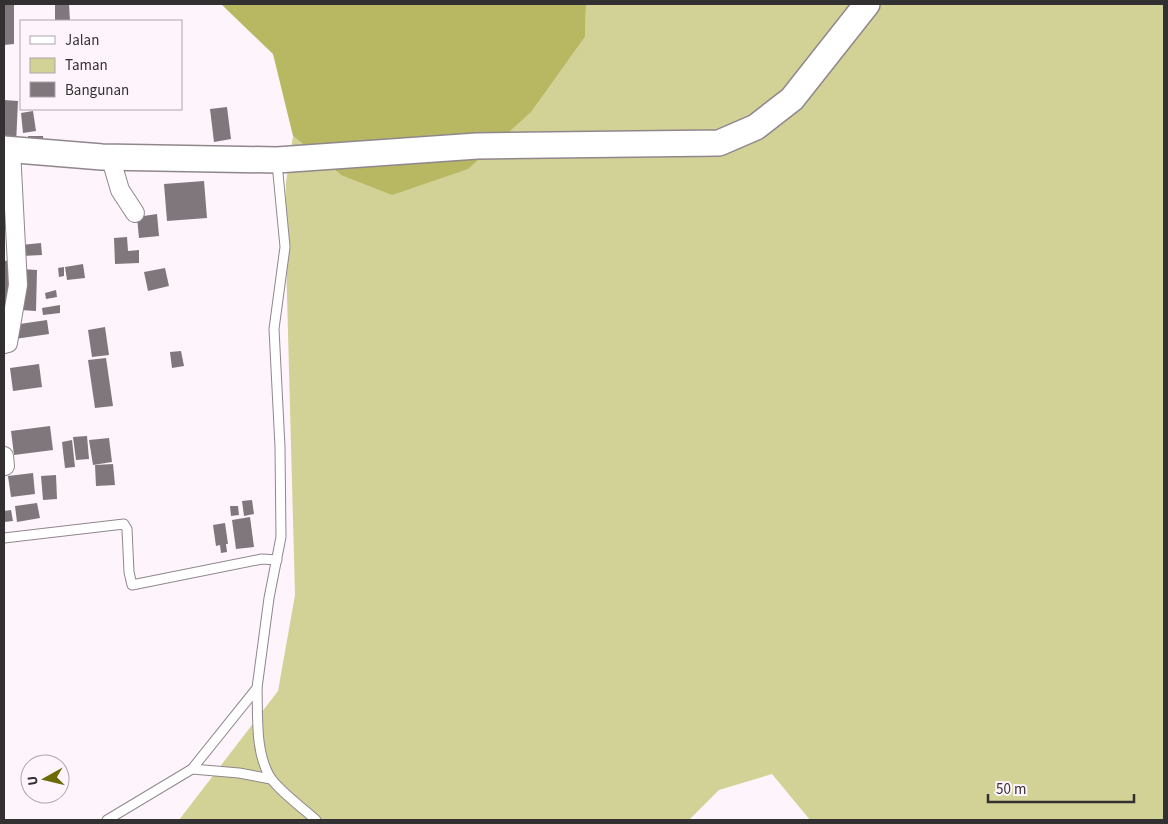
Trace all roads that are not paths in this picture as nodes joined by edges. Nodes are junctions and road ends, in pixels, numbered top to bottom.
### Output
1 (867, 4) edge
2 (8, 149) edge
3 (110, 156) junction
4 (277, 160) junction
5 (135, 213) dead end
6 (4, 344) edge
7 (4, 538) edge
8 (277, 560) junction
9 (256, 688) junction
10 (192, 769) junction
11 (271, 778) junction
12 (107, 820) edge
13 (316, 820) edge

1 - 4 main road
2 - 3 main road
2 - 6 street
3 - 4 main road
3 - 5 street
4 - 8 lane
7 - 8 lane
8 - 9 lane
9 - 10 lane
9 - 11 lane
10 - 11 lane
10 - 12 lane
11 - 13 lane

